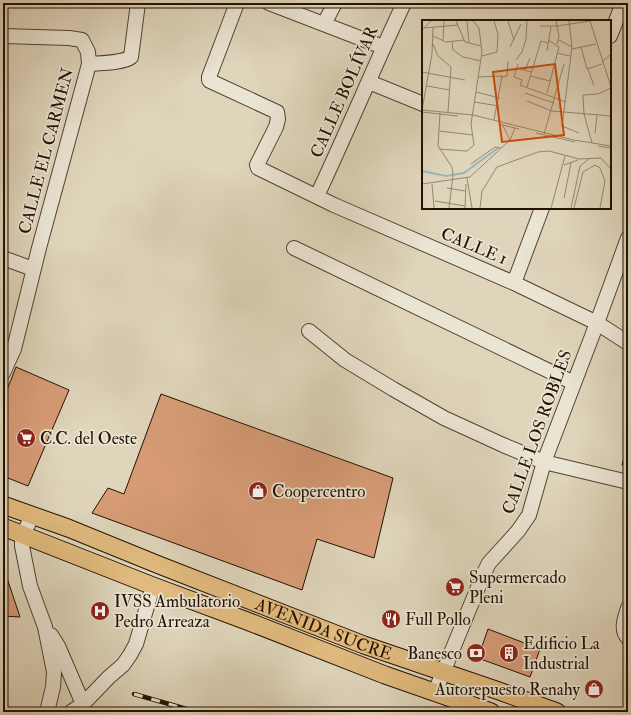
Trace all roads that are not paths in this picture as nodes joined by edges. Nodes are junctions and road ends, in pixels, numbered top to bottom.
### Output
1 (138, 3) edge
2 (237, 3) edge
3 (269, 3) edge
4 (334, 3) edge
5 (404, 3) edge
6 (623, 3) edge
7 (324, 24) junction
8 (611, 33) edge
9 (3, 36) edge
10 (383, 47) junction
11 (89, 64) junction
12 (369, 82) junction
13 (422, 104) edge
14 (317, 196) junction
15 (542, 209) edge
16 (628, 238) edge
17 (294, 248) dead end
18 (3, 258) edge
19 (33, 269) junction
20 (514, 283) junction
21 (597, 323) junction
22 (309, 331) dead end
23 (628, 343) edge
24 (8, 347) edge
25 (3, 373) edge
26 (574, 383) junction
27 (544, 462) junction
28 (628, 482) edge
29 (3, 505) edge
30 (32, 516) junction
31 (3, 527) edge
32 (24, 535) junction
33 (153, 586) junction
34 (628, 608) edge
35 (45, 627) junction
36 (628, 638) edge
37 (442, 672) junction
38 (53, 687) junction
39 (435, 692) junction
40 (75, 709) edge
41 (47, 712) edge
42 (491, 712) edge
43 (557, 712) edge

1 - 11 street
2 - 14 street, CALLE 1
3 - 7 street
4 - 7 street
5 - 10 street, CALLE BOLÍVAR
6 - 8 street
7 - 10 street
9 - 11 street, CALLE EL CARMEN
10 - 12 street, CALLE BOLÍVAR
11 - 19 street, CALLE EL CARMEN
12 - 13 street
12 - 14 street, CALLE BOLÍVAR
14 - 20 street, CALLE 1
15 - 20 street
16 - 21 street, CALLE LOS ROBLES
17 - 26 street
18 - 19 street
19 - 24 street, CALLE EL CARMEN
20 - 21 street, CALLE 1
21 - 23 street, CALLE 1
21 - 26 street, CALLE LOS ROBLES
22 - 27 street
24 - 25 street, CALLE EL CARMEN
26 - 27 street, CALLE LOS ROBLES
27 - 28 street
27 - 37 street, CALLE LOS ROBLES
29 - 30 main road, AVENIDA SUCRE
30 - 32 street
30 - 37 main road, AVENIDA SUCRE
31 - 32 main road, AVENIDA SUCRE
32 - 33 main road, AVENIDA SUCRE
32 - 35 street
33 - 39 main road, AVENIDA SUCRE
33 - 40 street
34 - 36 street
35 - 38 street
35 - 40 street
37 - 39 street, CALLE LOS ROBLES
37 - 43 main road, AVENIDA SUCRE
38 - 40 street
38 - 41 street
39 - 42 main road, AVENIDA SUCRE

